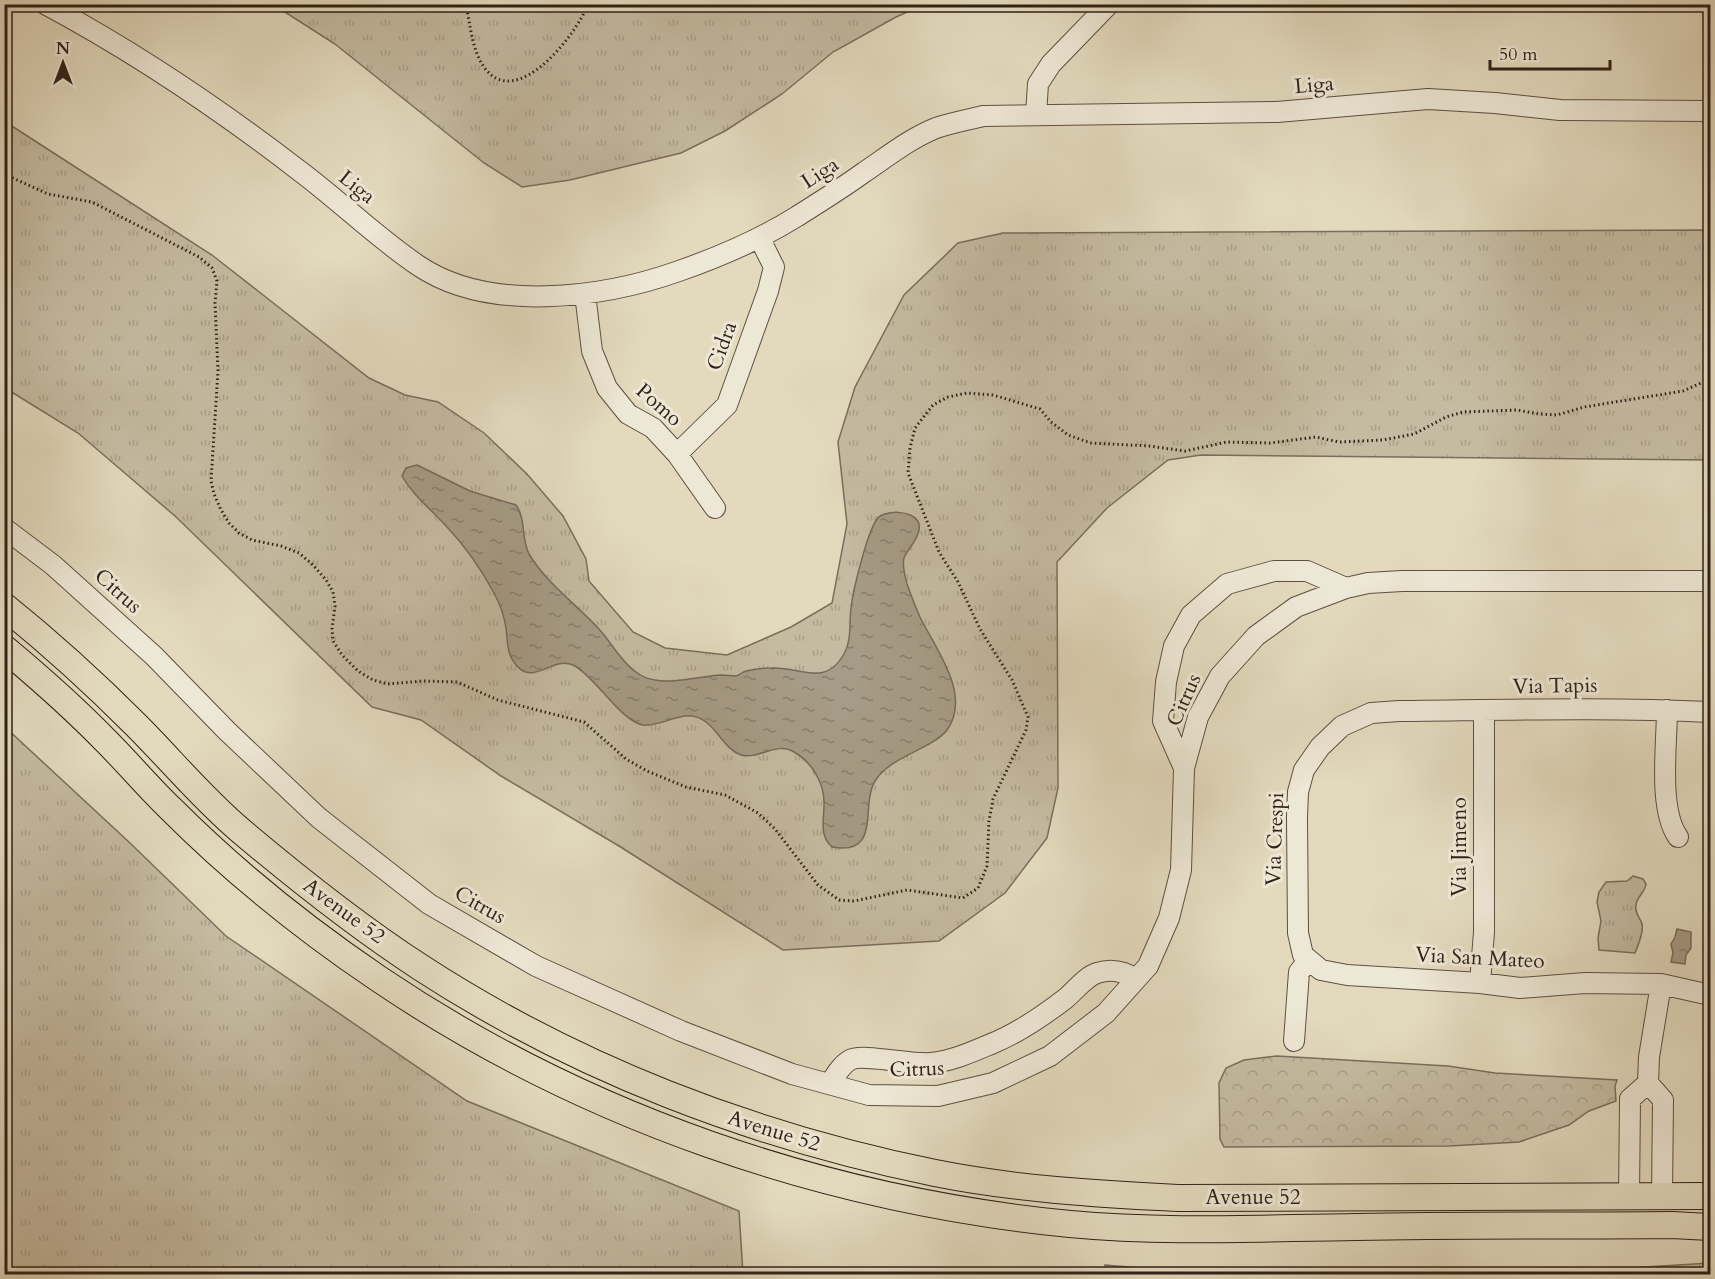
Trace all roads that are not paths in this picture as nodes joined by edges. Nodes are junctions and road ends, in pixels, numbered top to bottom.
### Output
1 (45, 4) edge
2 (1109, 4) edge
3 (1710, 111) edge
4 (1036, 115) junction
5 (760, 239) junction
6 (585, 294) junction
7 (677, 454) junction
8 (714, 508) dead end
9 (4, 528) edge
10 (1710, 581) edge
11 (1346, 588) junction
12 (4, 606) edge
13 (4, 648) edge
14 (1484, 710) junction
15 (1667, 710) junction
16 (1399, 711) joint
17 (1710, 712) edge
18 (1184, 768) junction
19 (1678, 837) dead end
20 (1306, 957) junction
21 (1136, 979) junction
22 (1480, 983) junction
23 (1661, 984) junction
24 (1710, 995) edge
25 (1294, 1041) dead end
26 (1648, 1083) junction
27 (830, 1084) junction
28 (1629, 1196) junction
29 (1662, 1196) junction
30 (1710, 1196) edge
31 (1523, 1226) junction
32 (1710, 1227) edge

1 - 6 street, Liga
2 - 4 street
3 - 4 street, Liga
4 - 5 street, Liga
5 - 6 street, Liga
5 - 7 street, Cidra
6 - 7 street, Pomo
7 - 8 street, Pomo
9 - 27 street, Citrus
10 - 11 street, Citrus
11 - 18 street, Citrus
11 - 18 street
12 - 28 main road, Avenue 52
13 - 31 main road, Avenue 52
14 - 15 street, Via Tapis
14 - 16 street, Via Tapis
14 - 22 street, Via Jimeno
15 - 17 street, Via Tapis
15 - 19 street
16 - 20 street, Via Crespi
18 - 21 street, Citrus
20 - 22 street, Via San Mateo
20 - 25 street
21 - 27 street, Citrus
21 - 27 street
22 - 23 street, Via San Mateo
23 - 24 street, Via San Mateo
23 - 26 street
26 - 28 street
26 - 29 street
28 - 29 main road, Avenue 52
29 - 30 main road, Avenue 52
29 - 31 main road
31 - 32 main road, Avenue 52

